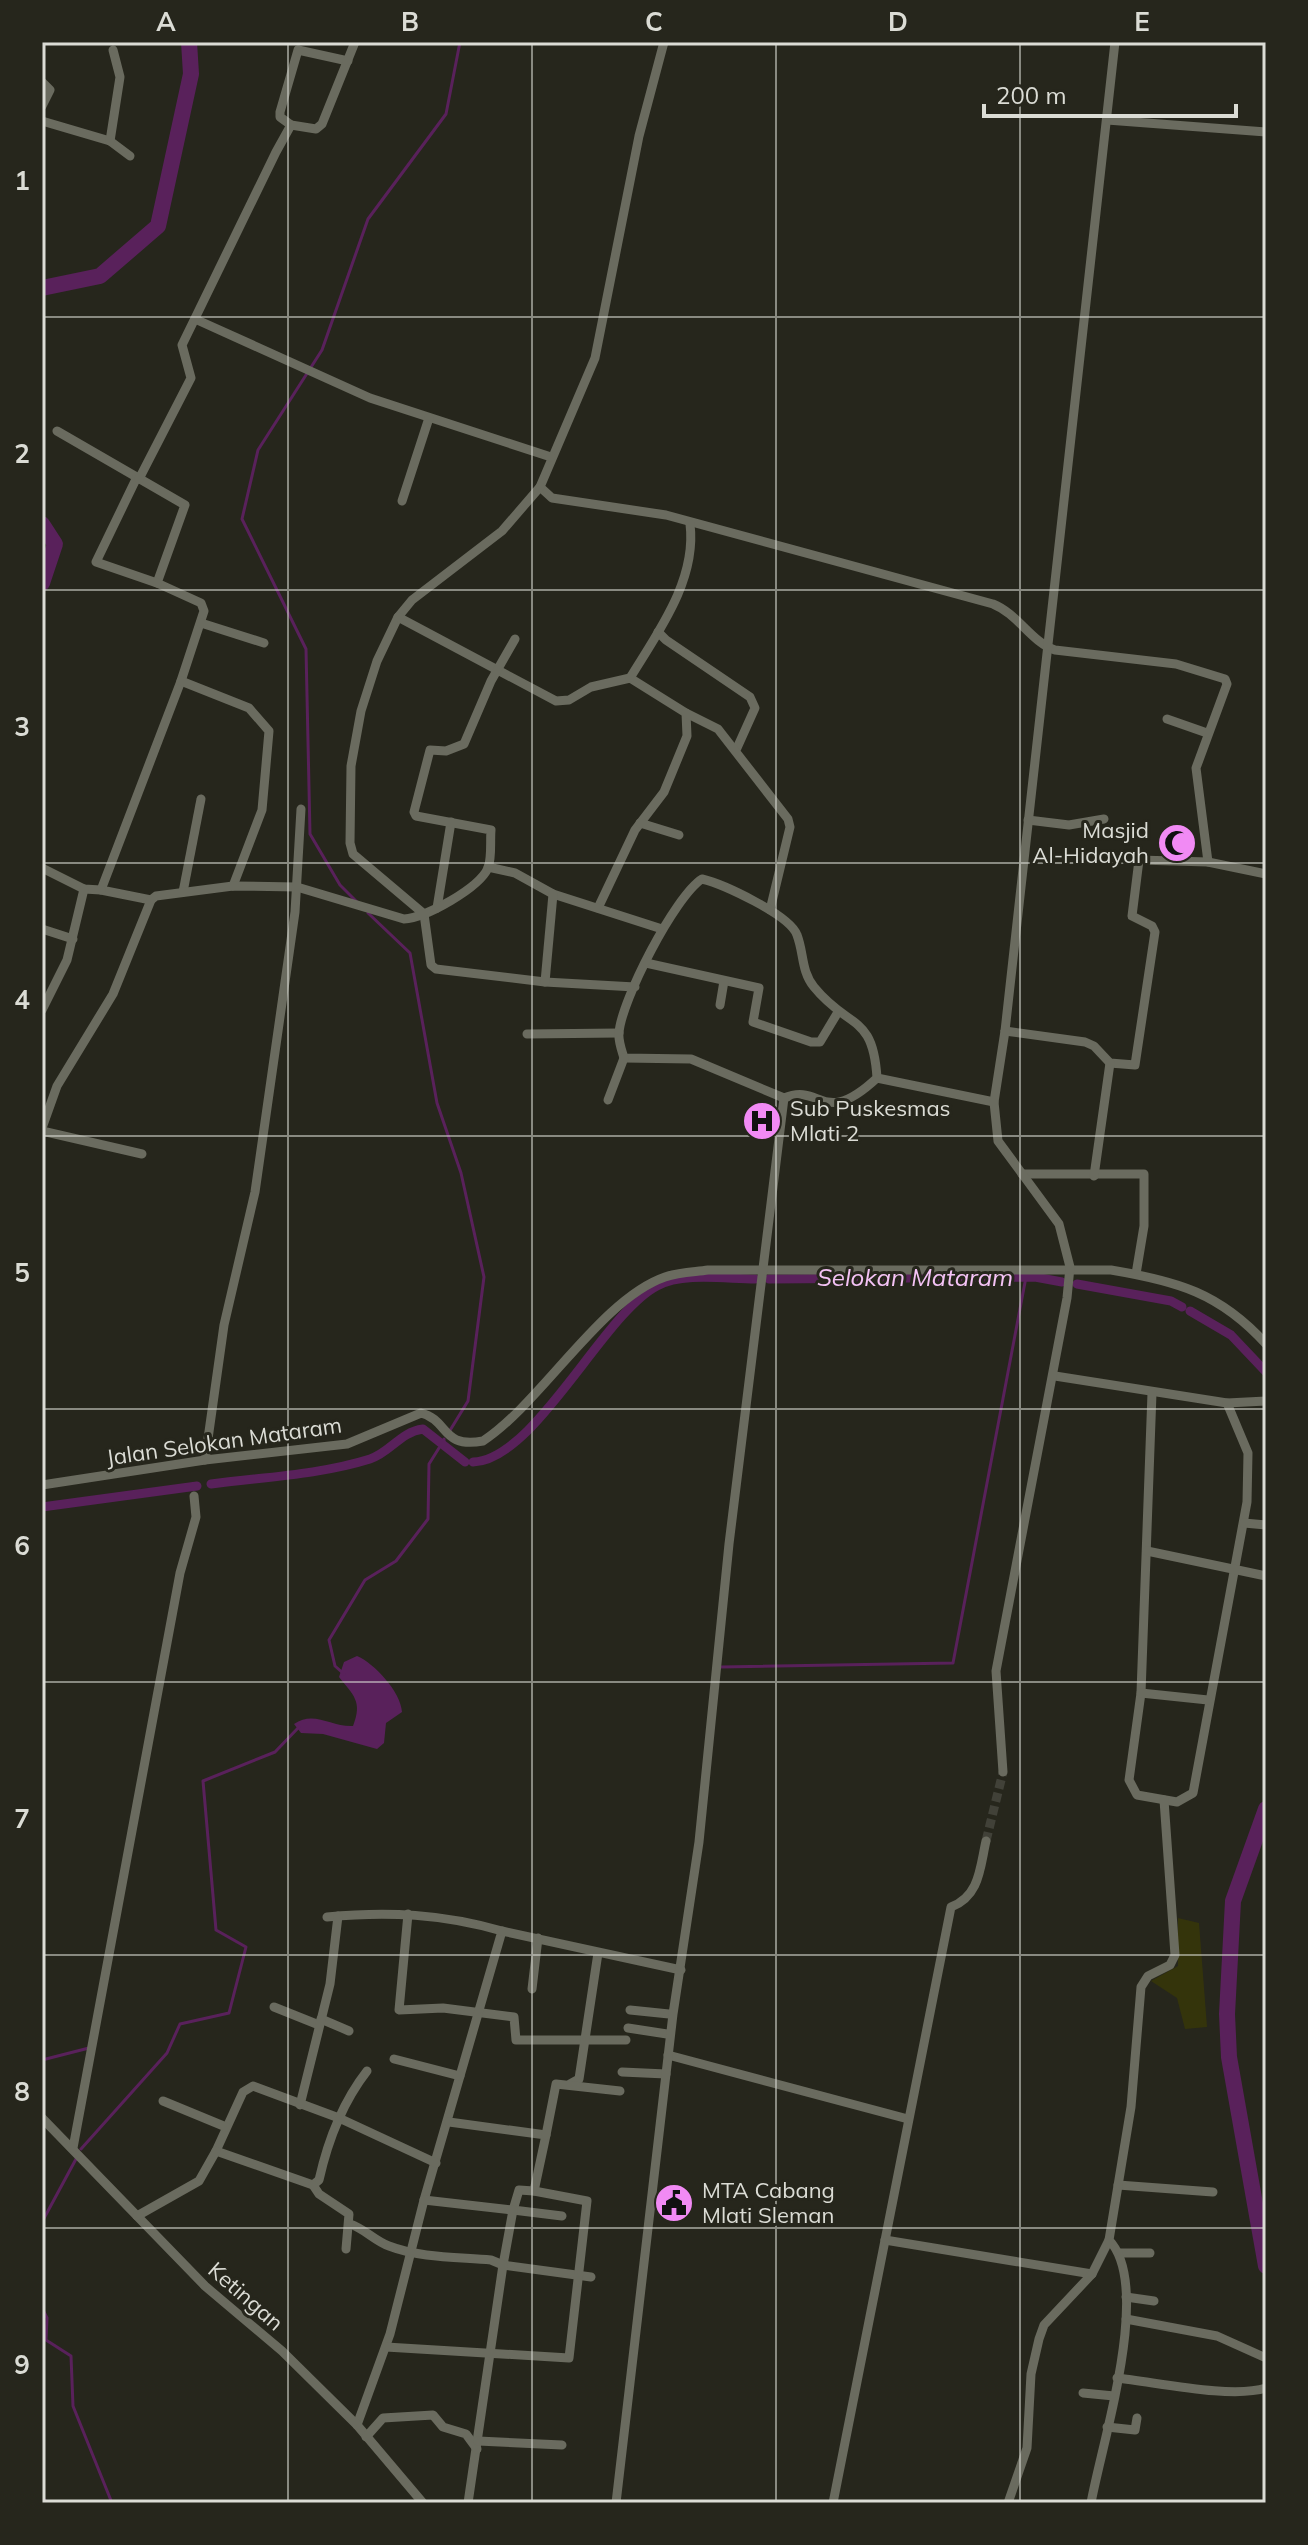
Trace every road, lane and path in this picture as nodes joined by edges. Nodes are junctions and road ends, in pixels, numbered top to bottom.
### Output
1 (355, 42) edge
2 (664, 42) edge
3 (1115, 42) edge
4 (113, 50) dead end
5 (348, 61) junction
6 (42, 82) edge
7 (42, 106) edge
8 (1107, 120) junction
9 (42, 121) edge
10 (291, 125) junction
11 (1266, 132) edge
12 (110, 141) junction
13 (130, 156) dead end
14 (195, 319) junction
15 (429, 418) junction
16 (57, 431) dead end
17 (551, 457) junction
18 (138, 478) junction
19 (540, 487) junction
20 (402, 501) dead end
21 (690, 524) junction
22 (157, 583) junction
23 (401, 619) junction
24 (201, 623) junction
25 (658, 632) junction
26 (515, 639) dead end
27 (264, 643) dead end
28 (1046, 647) junction
29 (497, 672) junction
30 (630, 678) junction
31 (181, 681) junction
32 (686, 713) junction
33 (1167, 719) dead end
34 (1207, 733) junction
35 (737, 748) junction
36 (201, 799) dead end
37 (301, 809) dead end
38 (1104, 819) dead end
39 (1028, 820) junction
40 (451, 822) junction
41 (640, 823) junction
42 (679, 835) dead end
43 (1208, 862) junction
44 (488, 867) junction
45 (42, 868) edge
46 (1266, 874) edge
47 (233, 886) junction
48 (297, 887) junction
49 (84, 889) junction
50 (101, 890) junction
51 (183, 892) junction
52 (553, 894) junction
53 (151, 900) junction
54 (437, 908) junction
55 (598, 908) junction
56 (770, 910) junction
57 (424, 914) junction
58 (42, 929) edge
59 (662, 929) junction
60 (73, 939) junction
61 (646, 963) junction
62 (724, 981) junction
63 (545, 982) junction
64 (635, 987) junction
65 (44, 1003) edge
66 (720, 1005) dead end
67 (838, 1012) junction
68 (1005, 1031) junction
69 (619, 1033) junction
70 (527, 1034) dead end
71 (624, 1058) junction
72 (1110, 1063) junction
73 (877, 1078) junction
74 (784, 1098) junction
75 (608, 1100) dead end
76 (994, 1102) junction
77 (42, 1130) edge
78 (142, 1154) dead end
79 (1022, 1174) junction
80 (1094, 1176) junction
81 (762, 1272) junction
82 (1070, 1272) junction
83 (1136, 1274) junction
84 (1266, 1344) edge
85 (1055, 1376) junction
86 (1152, 1393) junction
87 (1266, 1401) edge
88 (1227, 1403) junction
89 (205, 1460) junction
90 (42, 1485) edge
91 (194, 1496) dead end
92 (1244, 1523) junction
93 (1266, 1525) edge
94 (1147, 1551) junction
95 (1236, 1569) junction
96 (1266, 1576) edge
97 (1141, 1693) junction
98 (1208, 1700) junction
99 (1003, 1772) tunnel mouth
100 (1164, 1800) junction
101 (986, 1841) tunnel mouth
102 (408, 1914) junction
103 (502, 1931) junction
104 (538, 1938) junction
105 (598, 1953) junction
106 (681, 1970) junction
107 (532, 1989) dead end
108 (274, 2007) dead end
109 (630, 2010) dead end
110 (478, 2014) junction
111 (669, 2014) dead end
112 (320, 2022) junction
113 (628, 2028) dead end
114 (349, 2031) dead end
115 (667, 2034) dead end
116 (626, 2040) dead end
117 (584, 2041) junction
118 (668, 2055) junction
119 (394, 2059) dead end
120 (367, 2071) dead end
121 (622, 2072) dead end
122 (666, 2074) junction
123 (460, 2076) junction
124 (570, 2084) junction
125 (620, 2091) dead end
126 (163, 2101) dead end
127 (300, 2105) junction
128 (42, 2118) edge
129 (339, 2118) junction
130 (908, 2119) junction
131 (449, 2122) junction
132 (226, 2127) junction
133 (546, 2135) junction
134 (73, 2148) junction
135 (216, 2151) junction
136 (436, 2163) junction
137 (313, 2185) junction
138 (1118, 2185) junction
139 (534, 2191) junction
140 (1213, 2192) dead end
141 (424, 2200) junction
142 (513, 2210) junction
143 (137, 2216) junction
144 (562, 2216) dead end
145 (350, 2224) junction
146 (885, 2240) junction
147 (1109, 2240) junction
148 (346, 2249) dead end
149 (411, 2253) junction
150 (1120, 2253) junction
151 (1150, 2253) dead end
152 (503, 2265) junction
153 (1092, 2274) junction
154 (586, 2277) junction
155 (1126, 2297) junction
156 (1154, 2301) dead end
157 (1126, 2319) junction
158 (386, 2347) junction
159 (490, 2354) junction
160 (1266, 2358) edge
161 (1117, 2378) junction
162 (1266, 2388) edge
163 (1083, 2393) dead end
164 (1114, 2396) junction
165 (1137, 2418) dead end
166 (357, 2425) junction
167 (1107, 2427) junction
168 (366, 2437) junction
169 (478, 2445) junction
170 (562, 2445) dead end
171 (418, 2501) edge
172 (468, 2503) edge
173 (616, 2503) edge
174 (833, 2503) edge
175 (1008, 2503) edge
176 (1091, 2503) edge

1 - 5 street
2 - 17 street
3 - 8 street
4 - 12 street
5 - 10 street
5 - 10 street
6 - 7 street
8 - 11 street
8 - 28 street
9 - 12 street
10 - 14 street
12 - 13 street
14 - 15 street
14 - 18 street
15 - 17 street
15 - 20 street
16 - 18 street
17 - 19 street
18 - 22 street
18 - 22 street
19 - 21 street
19 - 23 street
21 - 25 street
21 - 28 street
22 - 24 street
23 - 29 street
23 - 57 street
24 - 27 street
24 - 31 street
25 - 30 street
25 - 35 street
26 - 29 street
28 - 34 street
28 - 39 street
29 - 30 street
29 - 40 street
30 - 32 street
31 - 47 street
31 - 50 street
32 - 35 street
32 - 41 street
33 - 34 street
34 - 43 street
35 - 56 street
36 - 51 street
37 - 48 street
38 - 39 street
39 - 68 street
40 - 44 street
40 - 54 street
41 - 42 street
41 - 55 street
43 - 46 street
43 - 72 street
44 - 52 street
44 - 54 street
45 - 49 street
47 - 48 street
47 - 51 street
48 - 57 street
48 - 89 street
49 - 50 street
49 - 60 street
50 - 53 street
51 - 53 street
52 - 55 street
52 - 63 street
53 - 77 street
54 - 57 street
55 - 59 street
56 - 59 street
56 - 67 street
57 - 63 street
58 - 60 street
59 - 61 street
60 - 65 street
61 - 62 street
61 - 64 street
62 - 66 street
62 - 67 street
63 - 64 street
64 - 69 street
67 - 73 street
68 - 72 street
68 - 76 street
69 - 70 street
69 - 71 street
71 - 74 street
71 - 75 street
72 - 80 street
73 - 74 street
73 - 76 street
74 - 81 street
76 - 79 street
77 - 78 street
79 - 80 street
79 - 82 street
80 - 83 street
81 - 82 street, Jalan Selokan Mataram
81 - 89 street, Jalan Selokan Mataram
81 - 106 street
82 - 83 street, Jalan Selokan Mataram
82 - 85 street
83 - 84 street, Jalan Selokan Mataram
85 - 86 street
85 - 99 street
86 - 88 street
86 - 94 street
87 - 88 street
88 - 92 street
89 - 90 street, Jalan Selokan Mataram
91 - 134 street
92 - 93 street
92 - 95 street
94 - 95 street
94 - 97 street
95 - 96 street
95 - 98 street
97 - 98 street
97 - 100 street
98 - 100 street
100 - 138 street
101 - 130 street
102 - 103 street
102 - 110 street
102 - 112 street
103 - 104 street
103 - 110 street
104 - 105 street
104 - 107 street
105 - 106 street
105 - 117 street
106 - 118 street
108 - 112 street
109 - 111 street
110 - 117 street
110 - 123 street
112 - 114 street
112 - 127 street
113 - 115 street
116 - 117 street
117 - 124 street
118 - 122 street
118 - 130 street
119 - 123 street
120 - 129 street
121 - 122 street
122 - 173 street
123 - 131 street
124 - 125 street
124 - 133 street
126 - 132 street
127 - 129 street
127 - 132 street
128 - 134 street, Ketingan
129 - 136 street
129 - 137 street
130 - 146 street
131 - 133 street
131 - 136 street
132 - 135 street
133 - 139 street
134 - 143 street, Ketingan
135 - 137 street
135 - 143 street
136 - 141 street
137 - 145 street
138 - 140 street
138 - 147 street
139 - 142 street
139 - 154 street
141 - 142 street
141 - 149 street
142 - 144 street
142 - 152 street
143 - 166 street, Ketingan
145 - 148 street
145 - 149 street
146 - 153 street
146 - 174 street
147 - 150 street
147 - 153 street
149 - 152 street
149 - 158 street
150 - 151 street
150 - 155 street
152 - 154 street
152 - 159 street
153 - 175 street
154 - 159 street
155 - 156 street
155 - 157 street
157 - 160 street
157 - 161 street
158 - 159 street
158 - 166 street
159 - 169 street
161 - 162 street
161 - 164 street
163 - 164 street
164 - 167 street
165 - 167 street
166 - 168 street, Ketingan
167 - 176 street
168 - 169 street
168 - 171 street, Ketingan
169 - 170 street
169 - 172 street

